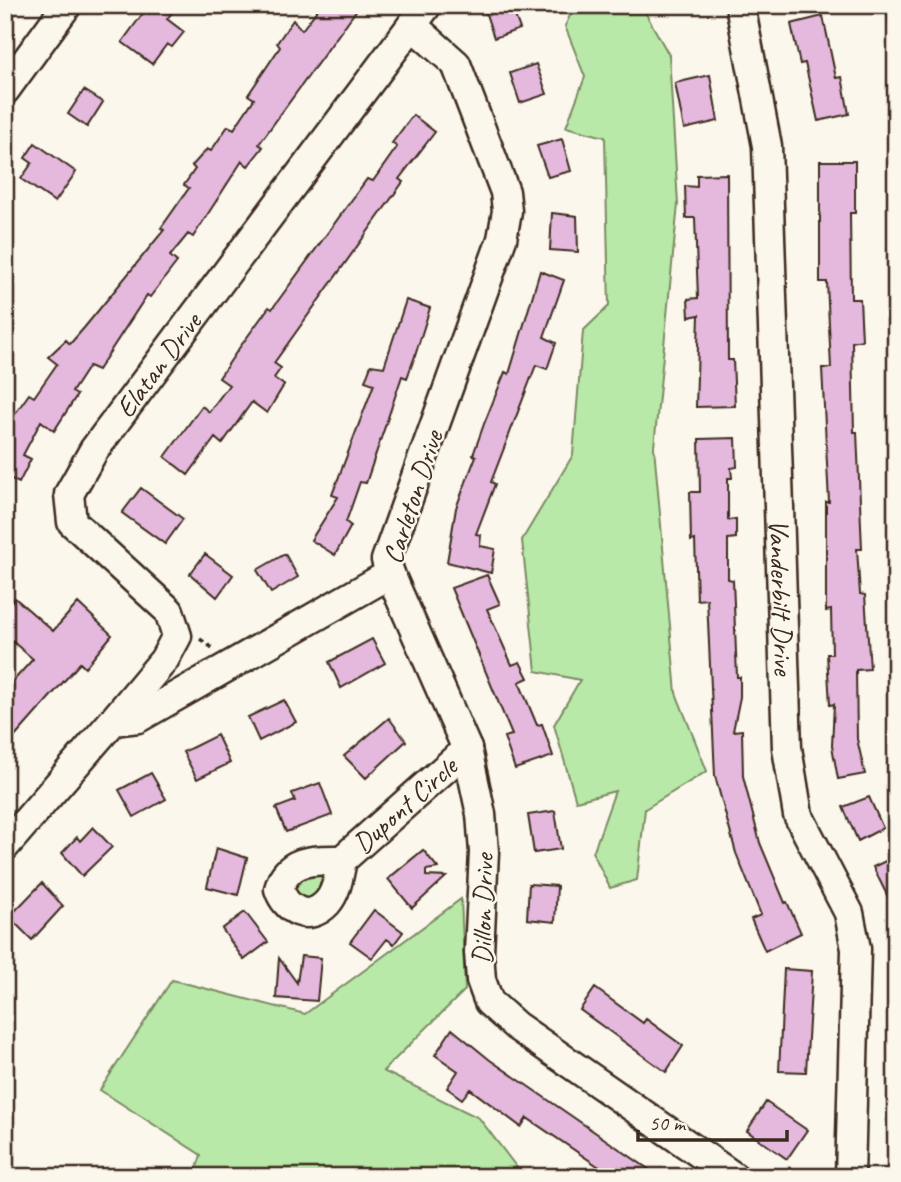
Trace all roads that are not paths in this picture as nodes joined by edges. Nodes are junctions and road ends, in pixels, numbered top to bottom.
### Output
1 (67, 5) edge
2 (740, 5) edge
3 (419, 15) edge
4 (5, 90) edge
5 (390, 574) junction
6 (113, 721) junction
7 (467, 749) junction
8 (5, 846) edge
9 (342, 860) dead end
10 (733, 1177) edge
11 (850, 1177) edge

1 - 4 street
2 - 11 street, Vanderbilt Drive
3 - 5 street, Carleton Drive
3 - 6 street, Elatan Drive
5 - 6 street, Carleton Drive
5 - 7 street, Dillon Drive
6 - 8 street
7 - 9 street, Dupont Circle
7 - 10 street, Dillon Drive

